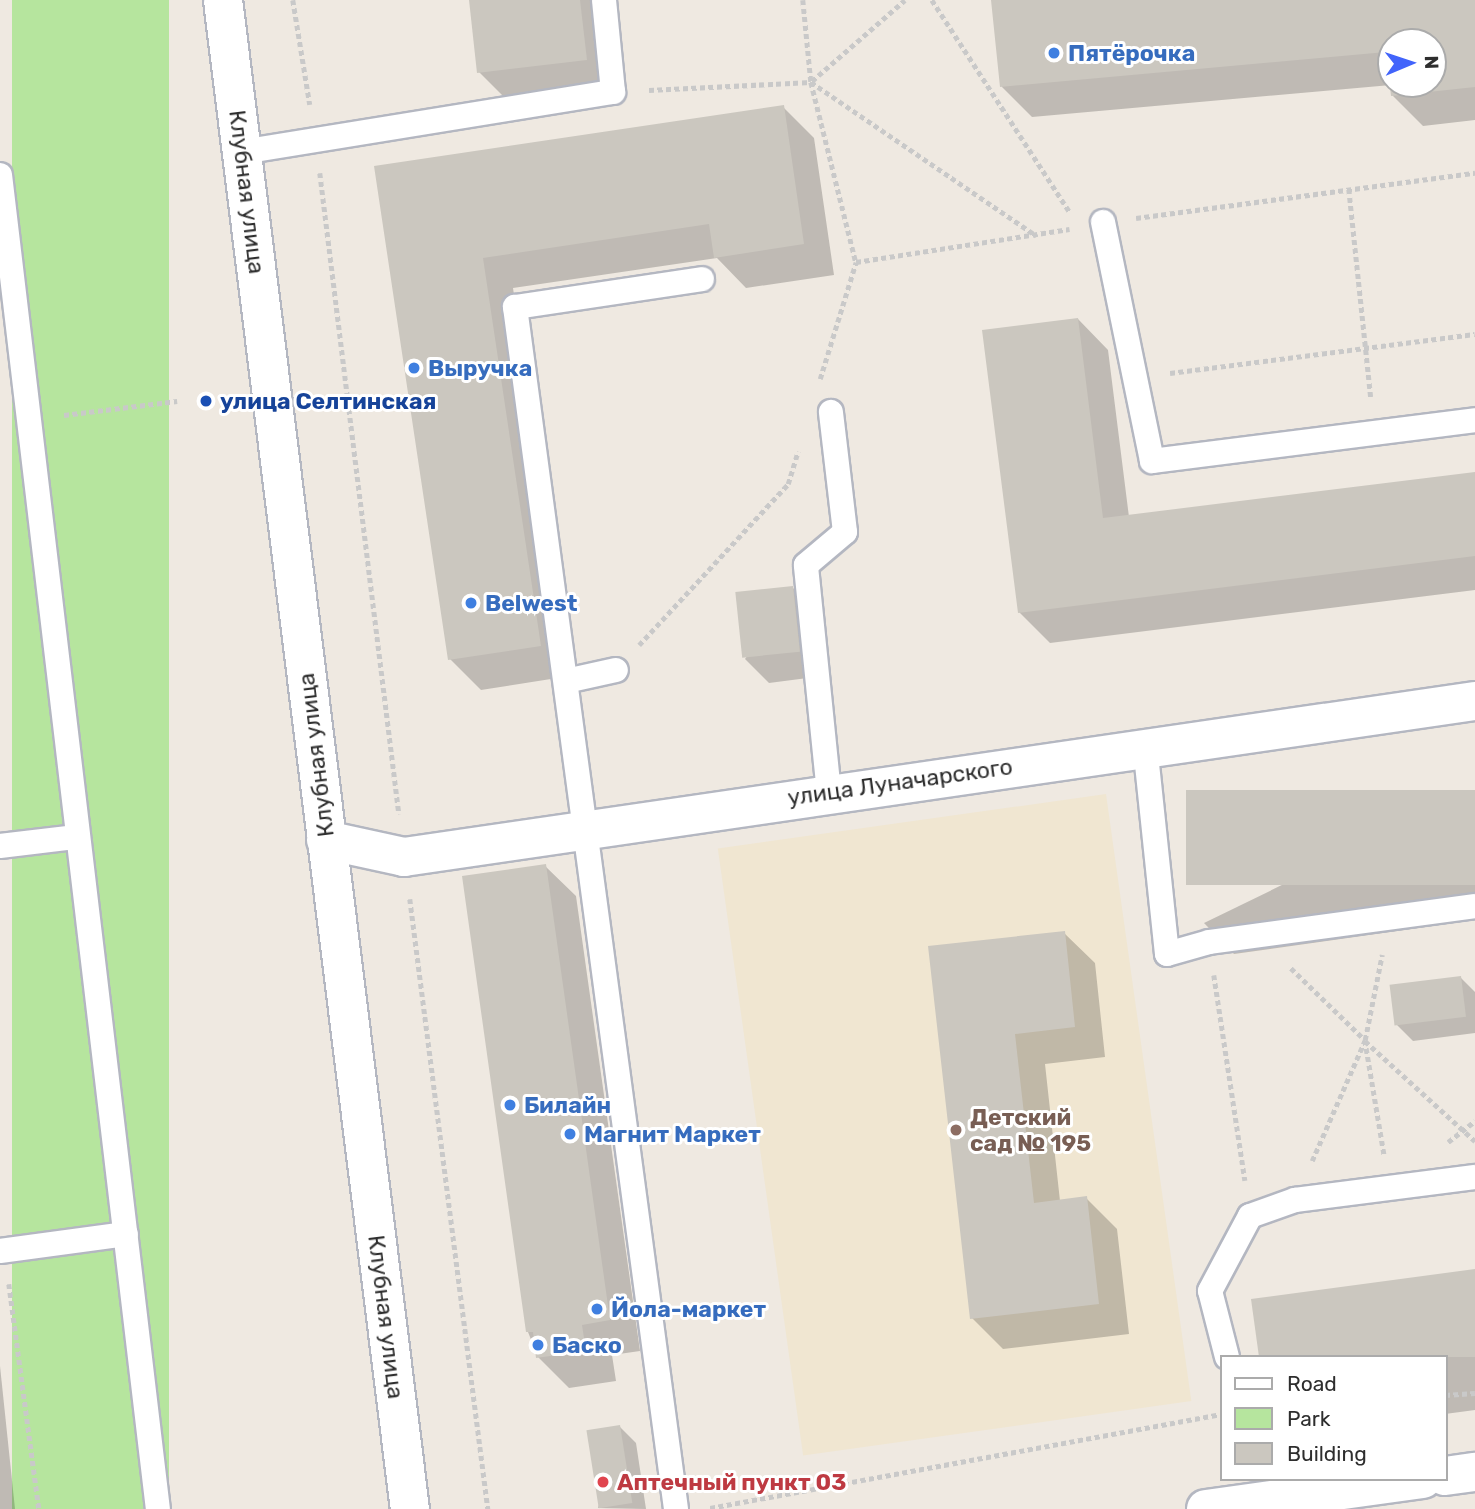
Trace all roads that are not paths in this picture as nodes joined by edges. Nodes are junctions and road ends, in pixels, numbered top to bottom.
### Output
1 (223, 0) edge
2 (604, 0) edge
3 (242, 152) junction
4 (0, 175) edge
5 (1103, 222) road end
6 (702, 279) dead end
7 (823, 403) road end
8 (1475, 420) edge
9 (616, 670) road end
10 (566, 681) junction
11 (1475, 701) edge
12 (1145, 745) junction
13 (829, 793) junction
14 (583, 828) junction
15 (76, 837) junction
16 (326, 840) junction
17 (0, 846) edge
18 (1475, 906) edge
19 (1475, 1177) edge
20 (126, 1234) junction
21 (2, 1251) edge
22 (1226, 1355) edge
23 (1475, 1472) edge
24 (1447, 1476) edge
25 (1393, 1481) edge
26 (1258, 1490) edge
27 (158, 1509) edge
28 (410, 1509) edge
29 (676, 1509) edge
30 (1206, 1509) edge

1 - 3 main road, Клубная улица
2 - 3 lane
3 - 16 main road, Клубная улица
4 - 15 lane
5 - 8 lane
6 - 10 lane
7 - 13 lane
9 - 10 lane
10 - 14 lane
11 - 12 main road, улица Луначарского
12 - 13 main road, улица Луначарского
12 - 18 lane
13 - 14 main road, улица Луначарского
14 - 16 main road, улица Луначарского
14 - 29 lane
15 - 17 lane
15 - 20 lane
16 - 28 main road, Клубная улица
19 - 22 lane
20 - 21 lane
20 - 27 lane
23 - 24 main road
25 - 26 main road
26 - 30 main road

